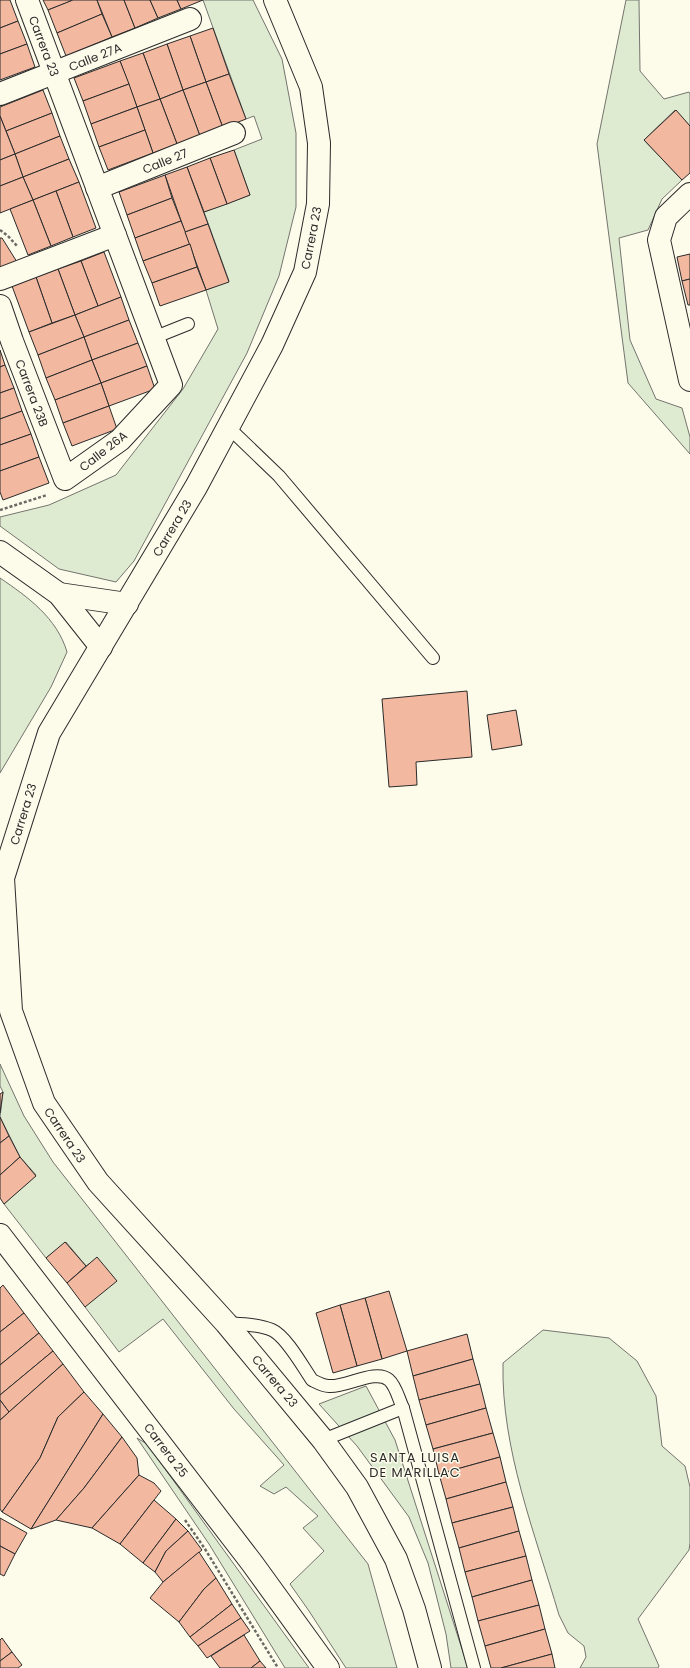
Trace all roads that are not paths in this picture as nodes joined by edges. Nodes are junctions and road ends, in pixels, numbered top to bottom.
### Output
1 (27, 0) edge
2 (276, 0) edge
3 (190, 19) dead end
4 (54, 73) junction
5 (0, 94) edge
6 (234, 133) dead end
7 (97, 188) junction
8 (690, 194) edge
9 (114, 235) junction
10 (0, 278) edge
11 (0, 306) edge
12 (188, 324) dead end
13 (153, 338) junction
14 (690, 380) edge
15 (171, 385) joint
16 (228, 427) junction
17 (66, 479) joint
18 (0, 552) edge
19 (59, 594) junction
20 (127, 604) junction
21 (101, 647) junction
22 (433, 658) dead end
23 (0, 1235) edge
24 (226, 1323) junction
25 (403, 1408) junction
26 (323, 1440) junction
27 (328, 1668) edge
28 (430, 1668) edge
29 (474, 1668) edge

1 - 4 main road, Carrera 23
2 - 16 main road, Carrera 23
3 - 4 main road, Calle 27A
4 - 5 main road, Calle 27A
4 - 7 main road, Carrera 23
6 - 7 main road, Calle 27
7 - 9 main road, Carrera 23
8 - 14 main road
9 - 10 main road
9 - 13 main road, Carrera 23
11 - 17 main road, Carrera 23B
12 - 13 lane
13 - 15 main road, Carrera 23
15 - 17 main road, Calle 26A
16 - 20 main road, Carrera 23
16 - 22 lane
18 - 19 main road
19 - 20 main road
19 - 21 main road
20 - 21 main road, Carrera 23
21 - 24 main road, Carrera 23
23 - 27 main road, Carrera 25
24 - 25 lane
24 - 26 main road, Carrera 23
25 - 26 lane
25 - 29 lane
26 - 28 main road, Carrera 23

